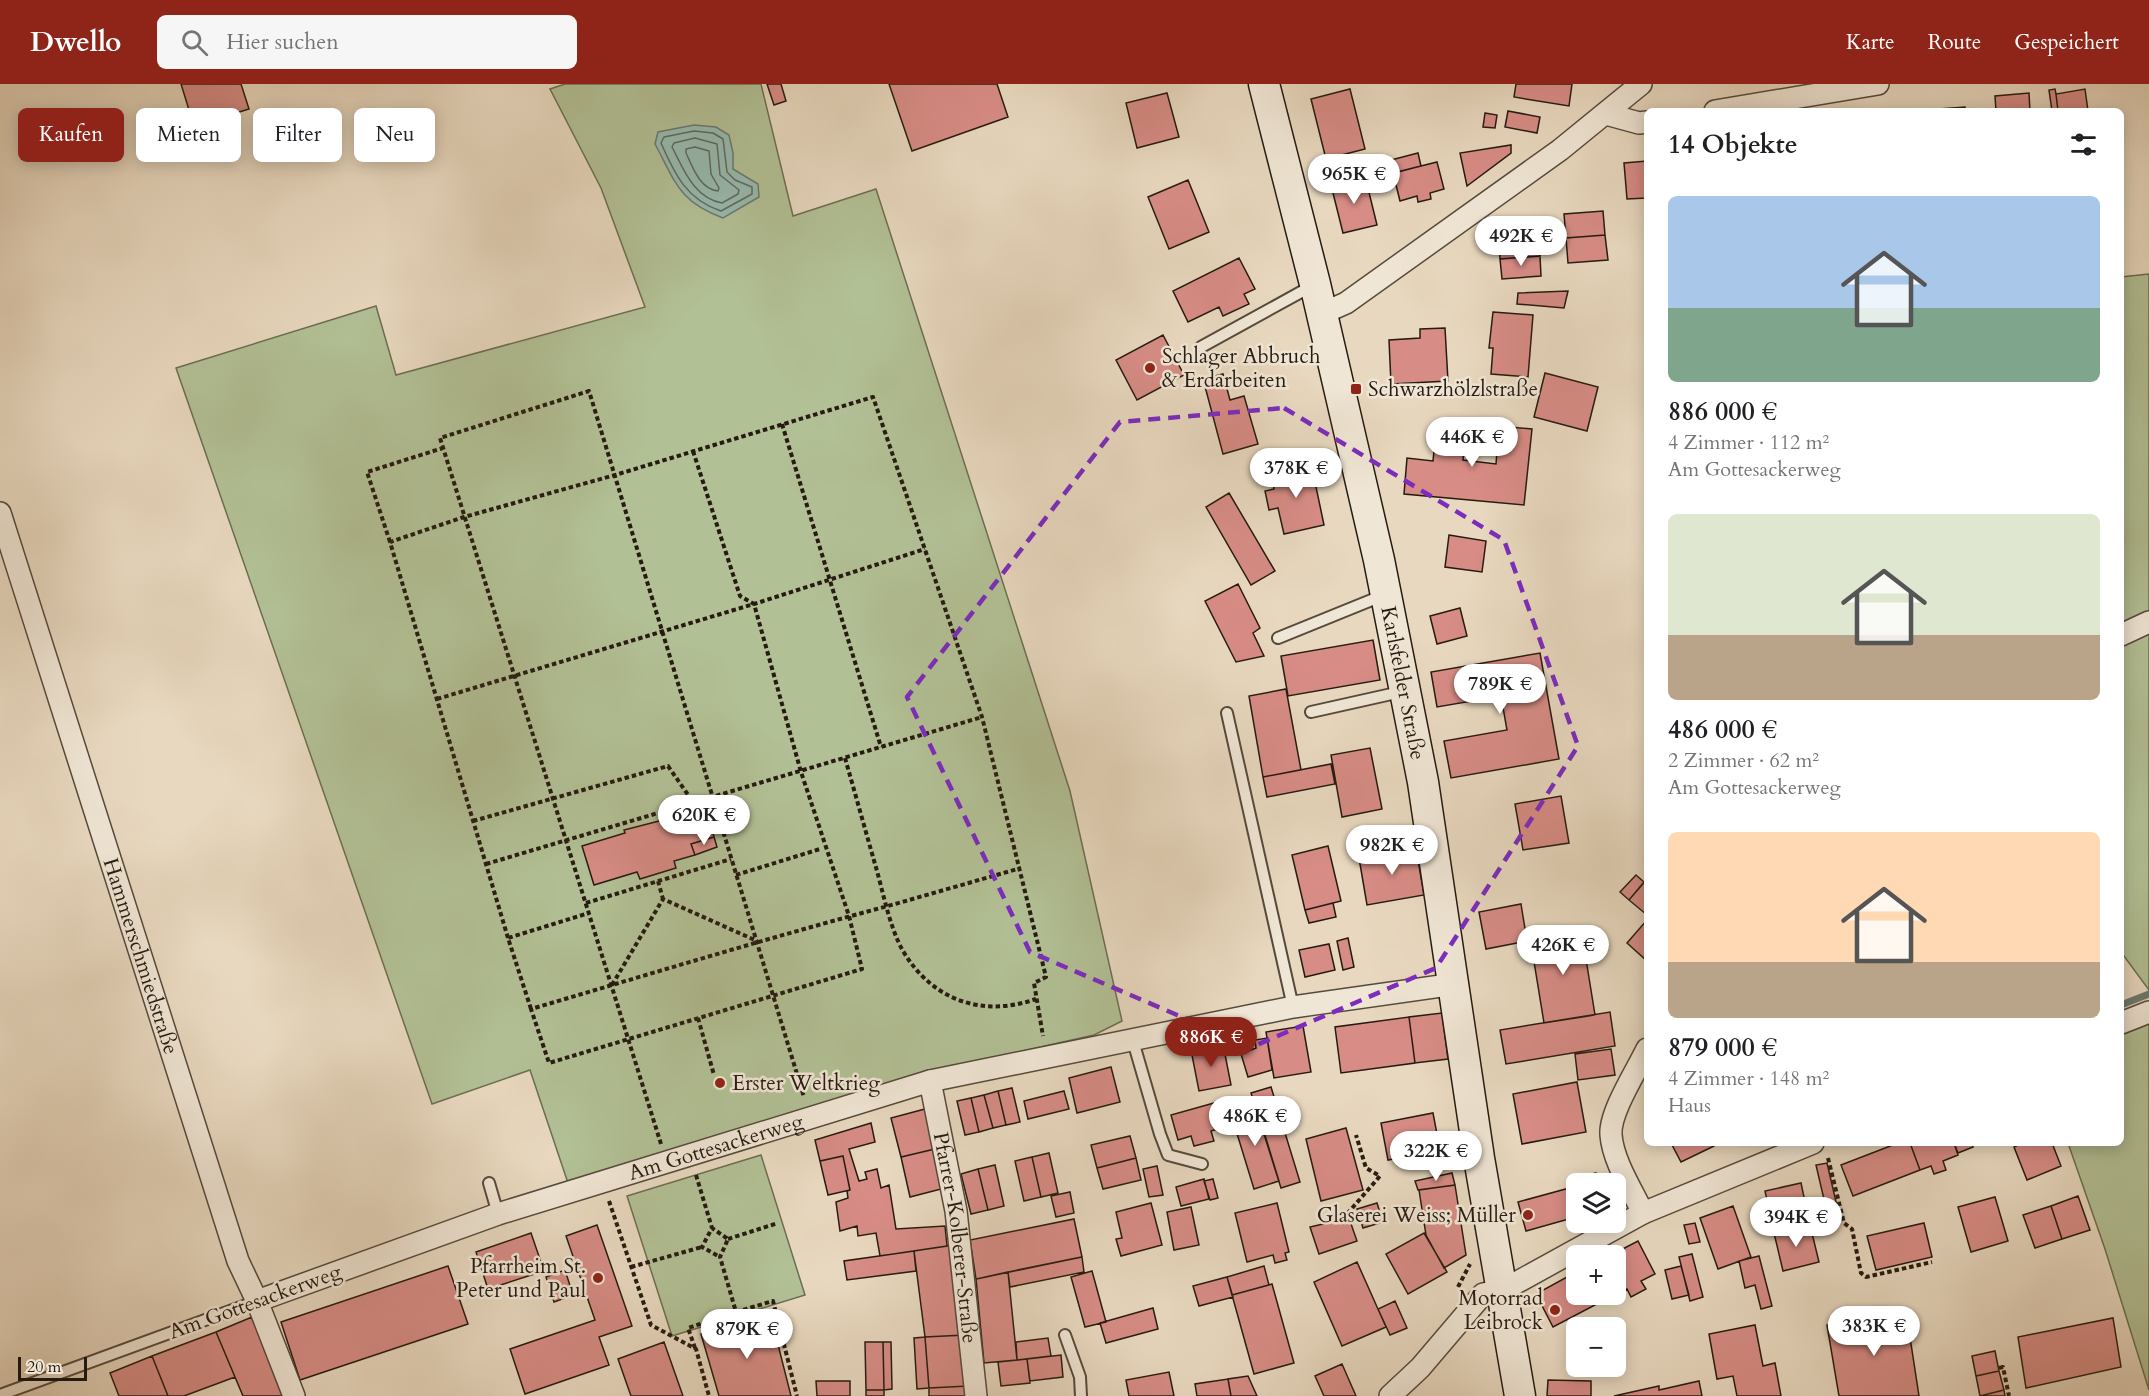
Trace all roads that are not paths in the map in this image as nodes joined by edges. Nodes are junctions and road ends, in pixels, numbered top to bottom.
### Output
1 (1264, 84) edge
2 (1641, 84) edge
3 (1878, 84) edge
4 (1733, 108) edge
5 (1606, 114) junction
6 (1644, 122) edge
7 (1315, 284) junction
8 (1321, 314) junction
9 (1201, 347) dead end
10 (0, 513) edge
11 (1386, 594) junction
12 (2149, 622) edge
13 (2124, 634) edge
14 (1278, 638) dead end
15 (1405, 691) junction
16 (1311, 712) dead end
17 (1227, 713) dead end
18 (1455, 984) junction
19 (1293, 1007) junction
20 (2149, 1012) edge
21 (2124, 1022) edge
22 (1132, 1041) junction
23 (1644, 1055) edge
24 (930, 1082) junction
25 (1820, 1149) edge
26 (1202, 1164) dead end
27 (489, 1183) dead end
28 (1643, 1213) junction
29 (498, 1214) junction
30 (1503, 1290) junction
31 (257, 1300) junction
32 (1065, 1335) dead end
33 (0, 1395) edge
34 (294, 1396) edge
35 (976, 1396) edge
36 (1081, 1396) edge
37 (1390, 1396) edge
38 (1520, 1396) edge

1 - 7 street, Karlsfelder Straße
2 - 5 street
3 - 4 street
5 - 6 street
5 - 8 street
7 - 8 street, Karlsfelder Straße
7 - 9 lane
8 - 11 street, Karlsfelder Straße
10 - 31 street, Hammerschmiedstraße
11 - 14 lane
11 - 15 street, Karlsfelder Straße
12 - 13 street
15 - 16 lane
15 - 18 street, Karlsfelder Straße
17 - 19 lane
18 - 19 street, Am Gottesackerweg
18 - 30 street, Karlsfelder Straße
19 - 22 street, Am Gottesackerweg
20 - 21 street
22 - 24 street, Am Gottesackerweg
22 - 26 lane
23 - 28 street
24 - 29 street, Am Gottesackerweg
24 - 35 street, Pfarrer-Kolberer-Straße
25 - 28 street
27 - 29 lane
28 - 30 street
29 - 31 street, Am Gottesackerweg
30 - 37 street
30 - 38 street, Karlsfelder Straße
31 - 33 lane, Am Gottesackerweg
31 - 34 street, Hammerschmiedstraße
32 - 36 lane

